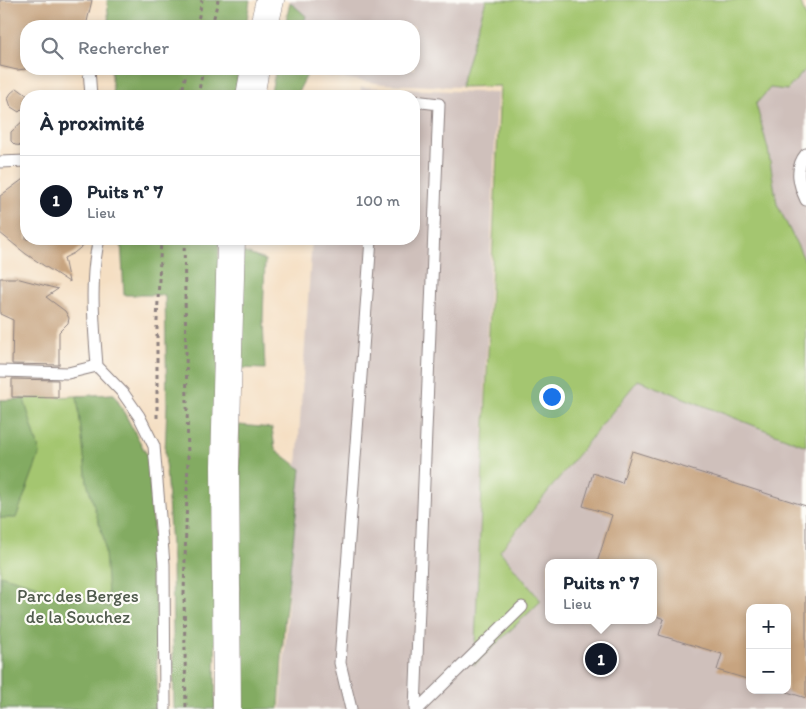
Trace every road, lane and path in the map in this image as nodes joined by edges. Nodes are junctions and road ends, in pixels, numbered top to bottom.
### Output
1 (202, 0) edge
2 (218, 0) edge
3 (270, 0) edge
4 (198, 20) edge
5 (213, 20) edge
6 (265, 20) edge
7 (89, 75) edge
8 (186, 75) edge
9 (202, 75) edge
10 (254, 75) edge
11 (91, 90) edge
12 (182, 90) edge
13 (199, 90) edge
14 (251, 90) edge
15 (420, 102) edge
16 (806, 154) edge
17 (20, 161) edge
18 (0, 162) edge
19 (806, 200) edge
20 (98, 245) edge
21 (161, 245) edge
22 (184, 245) edge
23 (231, 245) edge
24 (370, 245) edge
25 (97, 366) junction
26 (0, 371) edge
27 (154, 446) junction
28 (522, 607) dead end
29 (165, 709) edge
30 (186, 709) edge
31 (227, 709) edge
32 (351, 709) edge
33 (416, 709) edge

1 - 4 path
2 - 5 path
3 - 6 main road
7 - 11 lane
8 - 12 path
9 - 13 path
10 - 14 main road
15 - 33 lane
16 - 19 lane
17 - 18 lane
20 - 25 lane
21 - 27 path
22 - 30 path
23 - 31 main road
24 - 32 lane
25 - 26 lane
25 - 27 lane
27 - 29 lane
28 - 33 lane

